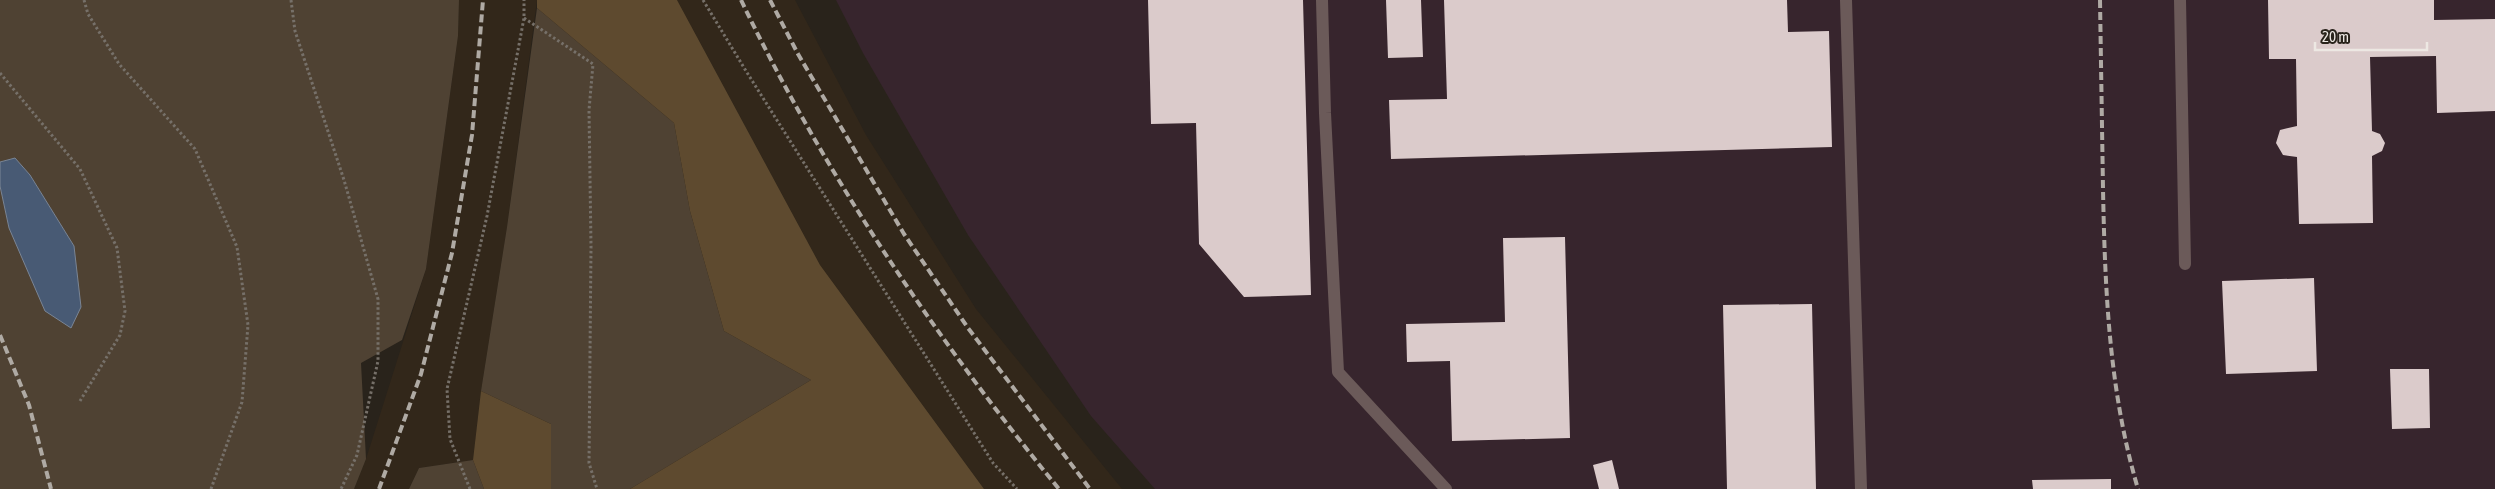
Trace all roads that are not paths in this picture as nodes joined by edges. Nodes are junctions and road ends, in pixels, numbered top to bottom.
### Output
1 (1322, 0) edge
2 (1846, 0) edge
3 (2180, 0) edge
4 (2185, 264) dead end
5 (1446, 489) edge
6 (1861, 489) edge

1 - 5 lane
2 - 6 lane
3 - 4 lane

